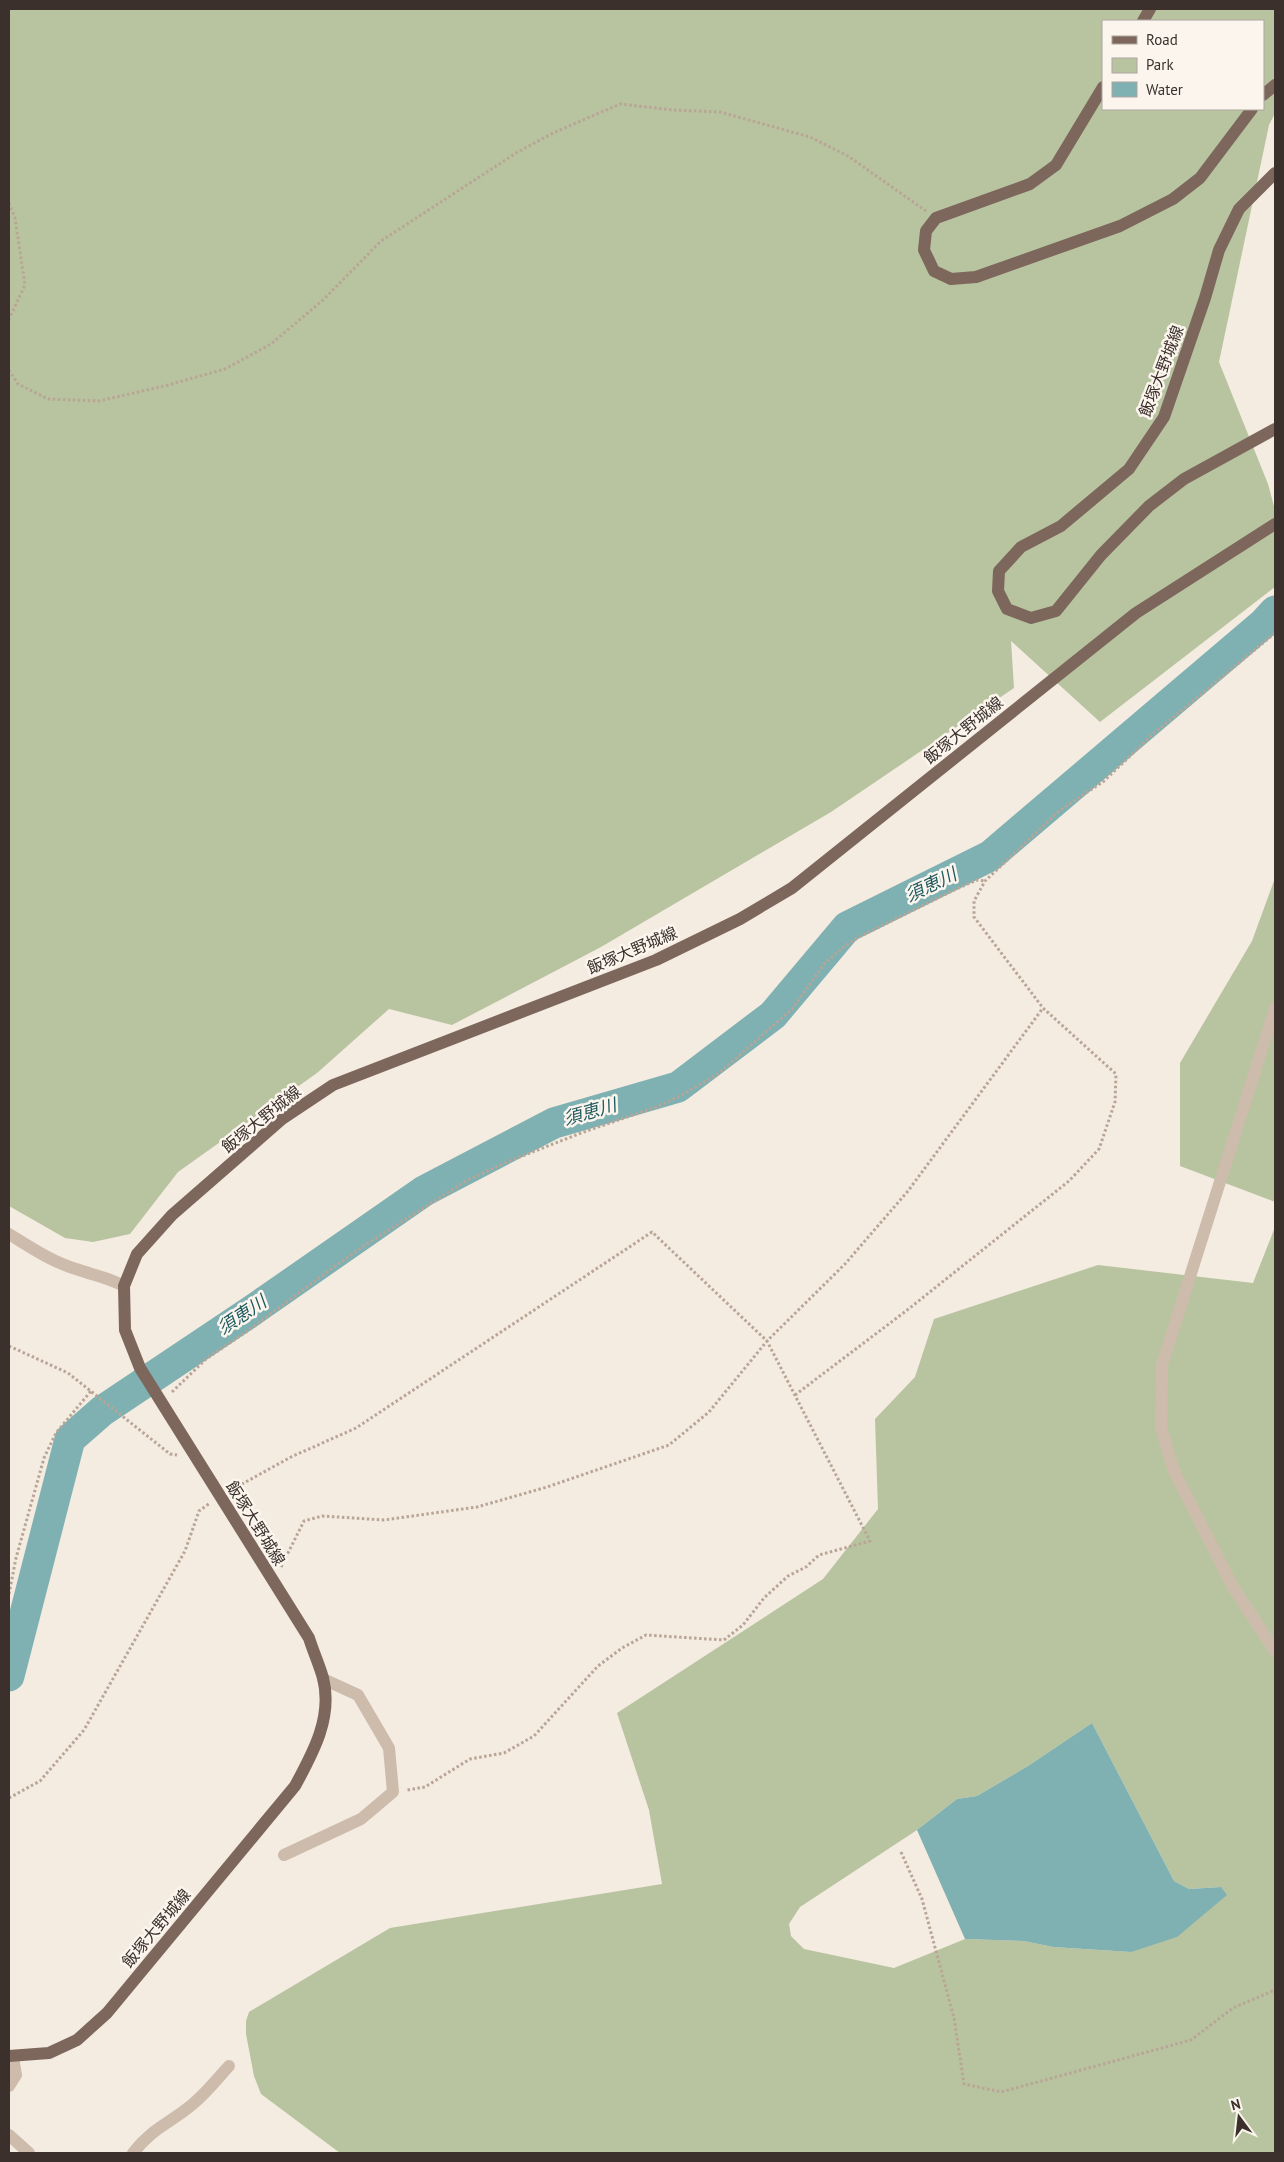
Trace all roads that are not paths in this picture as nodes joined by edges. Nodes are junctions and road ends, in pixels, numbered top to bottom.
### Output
1 (1150, 9) edge
2 (1144, 20) edge
3 (1275, 85) edge
4 (1102, 89) edge
5 (1264, 94) edge
6 (1251, 110) edge
7 (1275, 173) edge
8 (1275, 429) edge
9 (1275, 524) edge
10 (1275, 1008) edge
11 (9, 1234) edge
12 (124, 1286) junction
13 (1275, 1651) edge
14 (323, 1680) junction
15 (284, 1855) dead end
16 (11, 2056) edge
17 (229, 2066) dead end
18 (9, 2086) edge
19 (9, 2135) edge
20 (29, 2153) edge
21 (133, 2153) edge

1 - 2 main road
3 - 5 main road
4 - 6 main road
7 - 8 main road, 飯塚大野城線
9 - 12 main road, 飯塚大野城線
10 - 13 street
11 - 12 street
12 - 14 main road, 飯塚大野城線
14 - 15 street
14 - 16 main road, 飯塚大野城線
16 - 18 street
17 - 21 street
19 - 20 street

